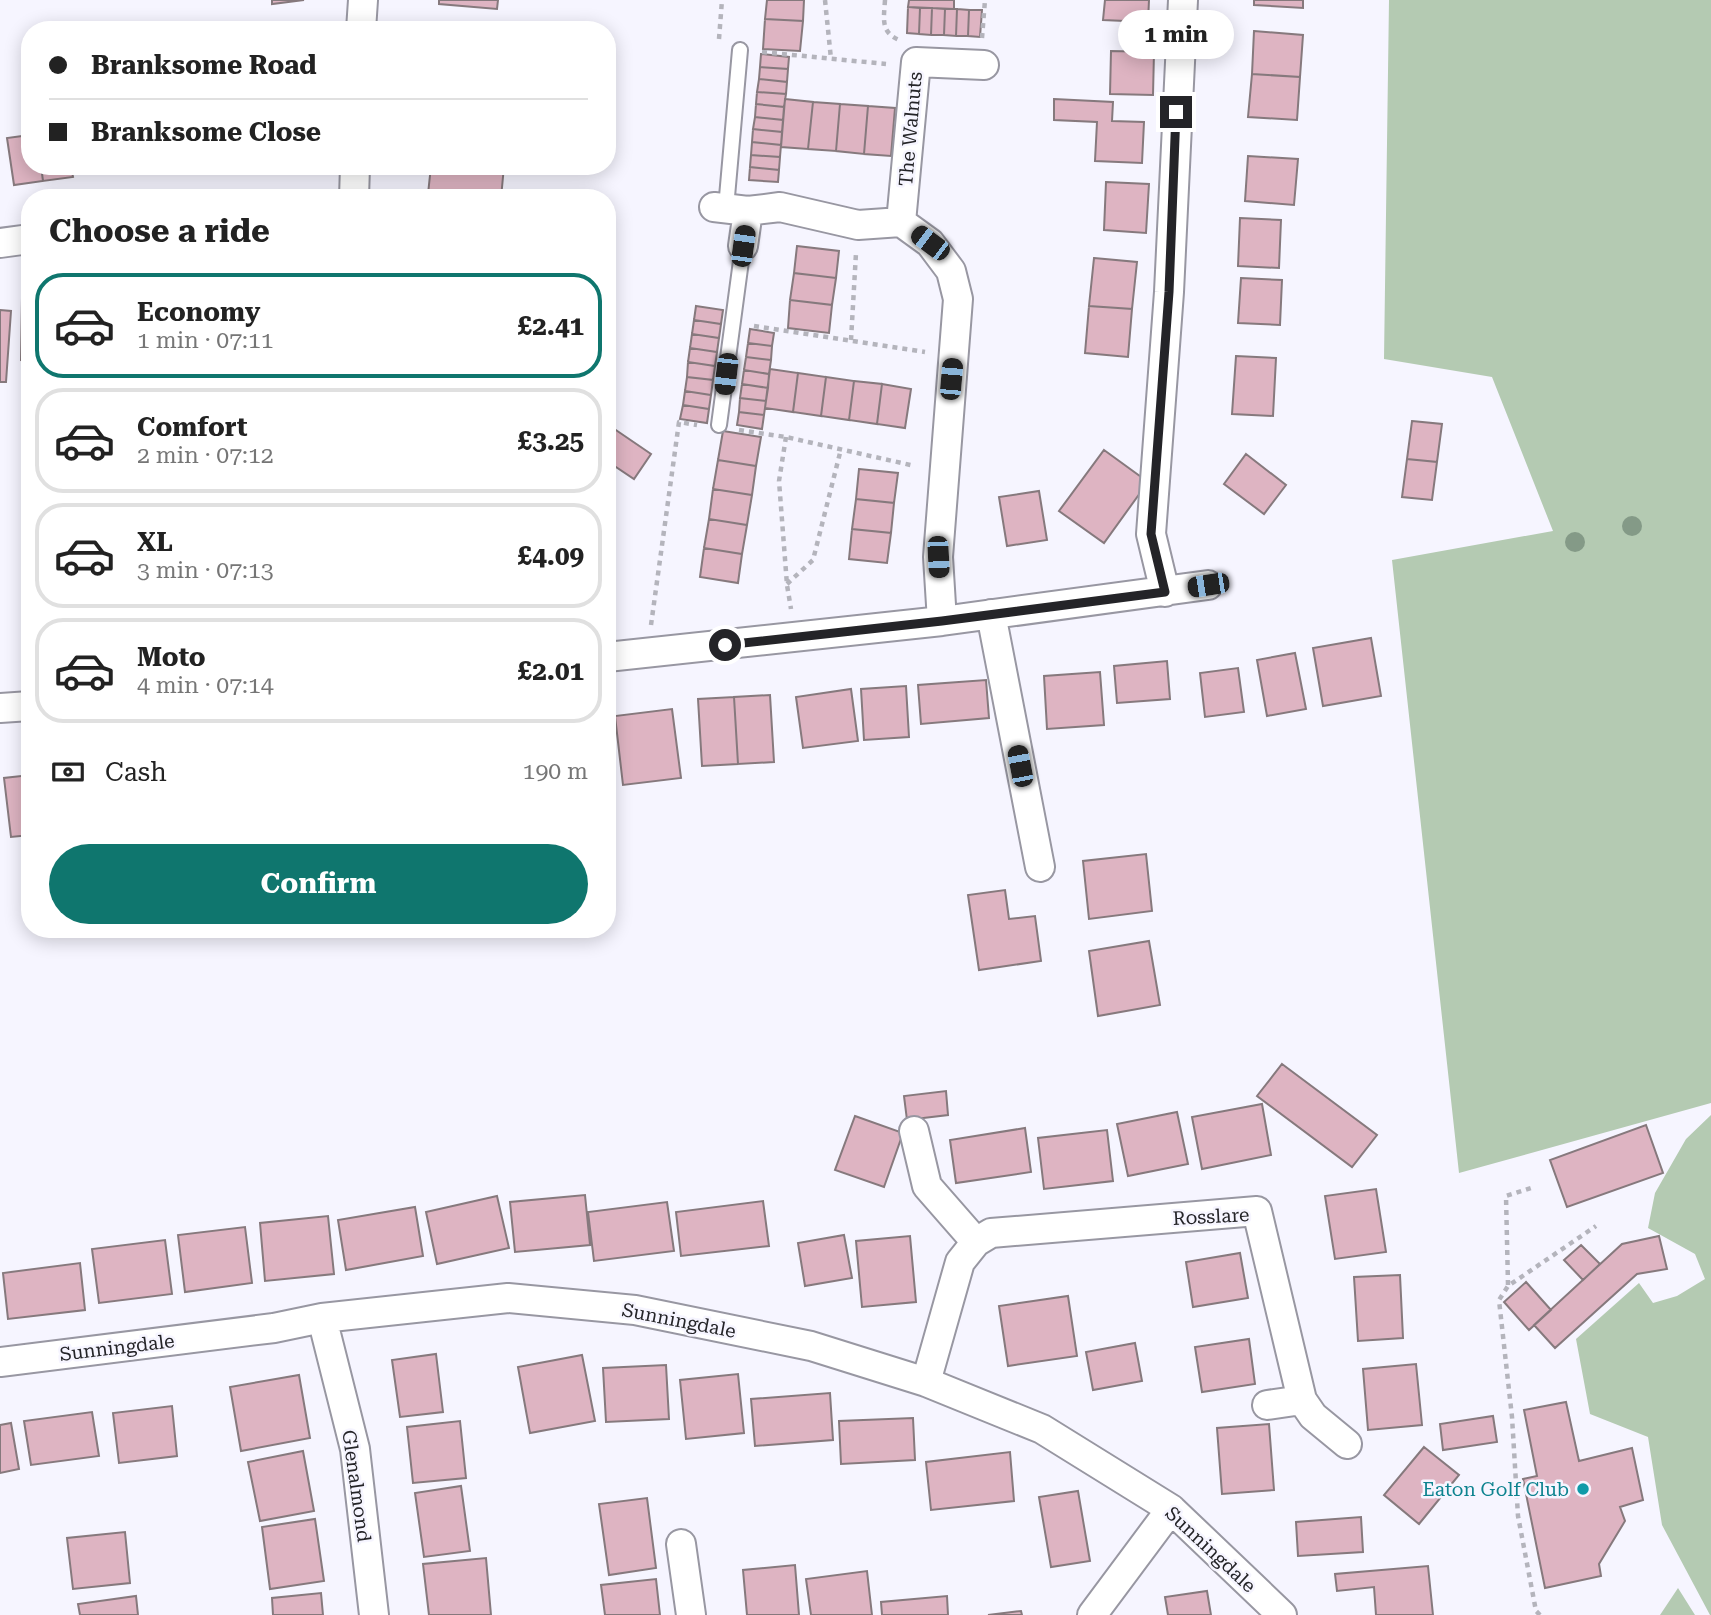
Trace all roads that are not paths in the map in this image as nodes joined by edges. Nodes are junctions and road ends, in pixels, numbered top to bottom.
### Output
1 (363, 0) edge
2 (1183, 0) edge
3 (362, 21) edge
4 (740, 50) road end
5 (984, 65) dead end
6 (729, 209) junction
7 (901, 222) junction
8 (21, 240) edge
9 (0, 243) edge
10 (743, 246) joint
11 (719, 425) road end
12 (1208, 585) dead end
13 (1165, 592) junction
14 (991, 614) junction
15 (942, 621) junction
16 (616, 656) edge
17 (21, 707) edge
18 (0, 708) edge
19 (1040, 867) dead end
20 (914, 1131) dead end
21 (976, 1242) junction
22 (321, 1318) junction
23 (0, 1362) edge
24 (926, 1382) junction
25 (1302, 1400) junction
26 (1267, 1405) dead end
27 (1347, 1444) dead end
28 (1171, 1509) junction
29 (681, 1544) dead end
30 (374, 1615) edge
31 (691, 1615) edge
32 (1092, 1615) edge
33 (1282, 1615) edge

1 - 3 street
2 - 13 street
4 - 6 lane
5 - 7 street, The Walnuts
6 - 7 street
6 - 10 street
7 - 15 street
8 - 9 street
10 - 11 lane
12 - 13 street
13 - 14 street
14 - 15 street
14 - 19 street
15 - 16 street
17 - 18 street
20 - 21 street
21 - 24 street
21 - 25 street, Rosslare
22 - 23 street, Sunningdale
22 - 24 street, Sunningdale
22 - 30 street, Glenalmond
24 - 28 street, Sunningdale
25 - 26 street
25 - 27 street, Rosslare
28 - 32 street
28 - 33 street, Sunningdale
29 - 31 street

